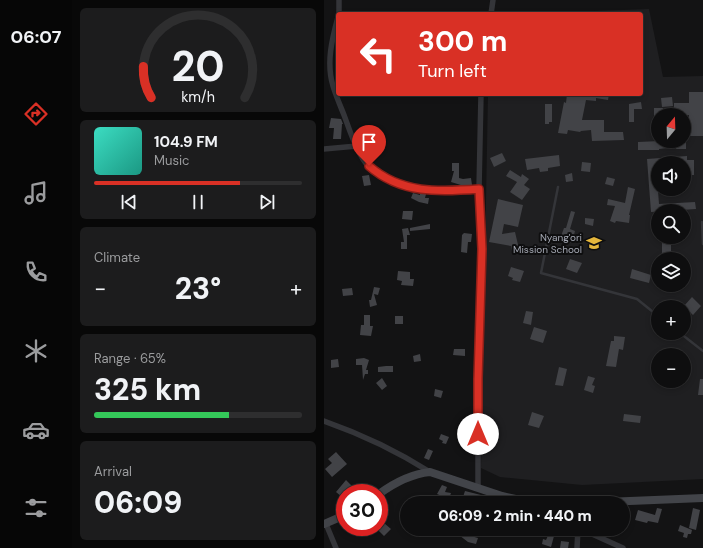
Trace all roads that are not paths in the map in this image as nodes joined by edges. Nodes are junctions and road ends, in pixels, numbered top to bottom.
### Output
1 (339, 0) edge
2 (493, 0) edge
3 (338, 12) edge
4 (491, 12) edge
5 (336, 23) edge
6 (336, 93) edge
7 (337, 96) edge
8 (481, 96) edge
9 (357, 146) junction
10 (324, 148) edge
11 (558, 186) dead end
12 (479, 189) junction
13 (702, 222) dead end
14 (703, 244) edge
15 (651, 310) edge
16 (689, 340) edge
17 (703, 351) edge
18 (324, 421) edge
19 (430, 472) junction
20 (388, 488) edge
21 (478, 488) junction
22 (502, 496) edge
23 (703, 498) edge
24 (630, 500) edge
25 (336, 519) edge
26 (325, 524) edge
27 (579, 536) edge
28 (596, 536) edge
29 (336, 548) edge
30 (577, 548) edge
31 (623, 548) edge

1 - 3 street
2 - 4 street
5 - 6 street
7 - 9 street
8 - 12 street
9 - 10 street
9 - 12 street
11 - 15 lane
12 - 21 street
13 - 14 lane
16 - 17 lane
18 - 19 street
19 - 20 main road
19 - 21 main road
21 - 22 main road
23 - 24 main road
25 - 26 main road
26 - 29 street
27 - 30 street
28 - 31 street

